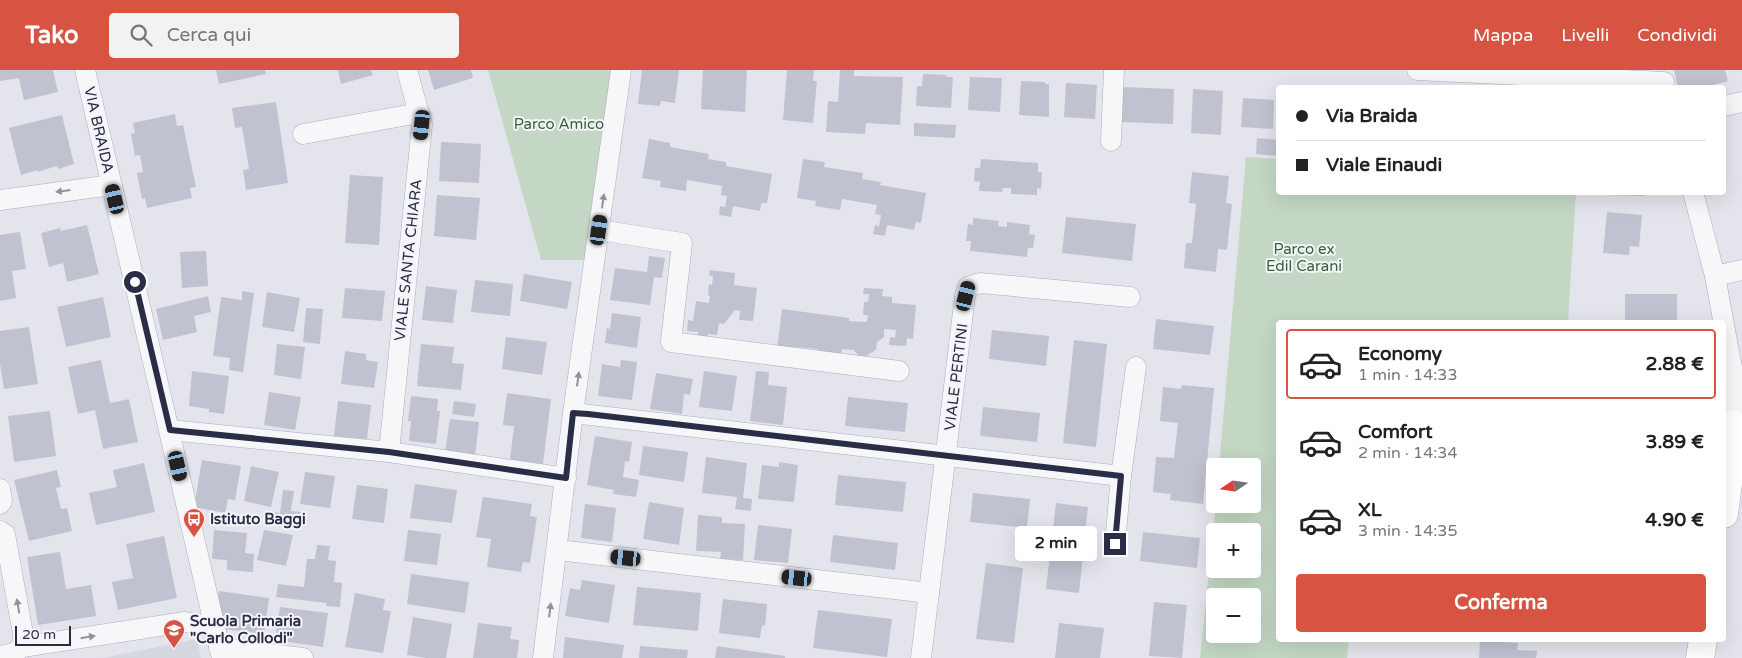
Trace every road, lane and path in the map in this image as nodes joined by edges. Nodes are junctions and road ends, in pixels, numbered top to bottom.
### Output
1 (86, 70) edge
2 (407, 70) edge
3 (621, 70) edge
4 (1114, 70) edge
5 (1417, 70) edge
6 (1663, 80) edge
7 (1742, 102) edge
8 (1726, 106) edge
9 (419, 113) junction
10 (303, 134) dead end
11 (1110, 141) dead end
12 (112, 185) junction
13 (1694, 195) edge
14 (0, 200) edge
15 (599, 230) junction
16 (1742, 270) edge
17 (1715, 276) junction
18 (1130, 297) dead end
19 (1725, 320) edge
20 (1726, 324) edge
21 (1136, 367) dead end
22 (899, 370) dead end
23 (1737, 371) edge
24 (573, 413) junction
25 (1733, 425) joint
26 (170, 430) junction
27 (389, 452) junction
28 (946, 456) junction
29 (1121, 476) junction
30 (566, 478) junction
31 (0, 489) edge
32 (1726, 499) edge
33 (0, 504) edge
34 (0, 531) edge
35 (1115, 544) dead end
36 (558, 550) junction
37 (930, 593) junction
38 (215, 627) junction
39 (1703, 642) edge
40 (22, 647) junction
41 (220, 653) edge
42 (0, 656) edge
43 (303, 658) edge
44 (543, 658) edge
45 (921, 658) edge
46 (1700, 658) edge

1 - 12 street, VIA BRAIDA
2 - 9 street, VIALE SANTA CHIARA
15 -> 3 street
4 - 11 street
5 - 6 street
7 - 8 street
9 - 10 street
9 - 27 street, VIALE SANTA CHIARA
12 -> 14 street
12 - 26 street, VIA BRAIDA
13 - 17 street
15 - 22 street
24 -> 15 street
16 - 17 street
17 - 19 street
18 - 28 street, VIALE PERTINI
20 - 23 street
21 - 29 street
23 - 25 street
24 - 28 street
24 - 30 street
25 - 32 street
26 - 27 street
26 - 38 street, VIA BRAIDA
27 - 30 street
28 - 29 street
28 - 37 street, VIALE PERTINI
29 - 35 street
30 - 36 street
31 - 33 street
40 -> 34 street
36 - 37 street
44 -> 36 street
37 - 45 street, VIALE PERTINI
40 -> 38 street
38 - 41 street, VIA BRAIDA
39 - 46 street
40 - 42 street
41 - 43 street

